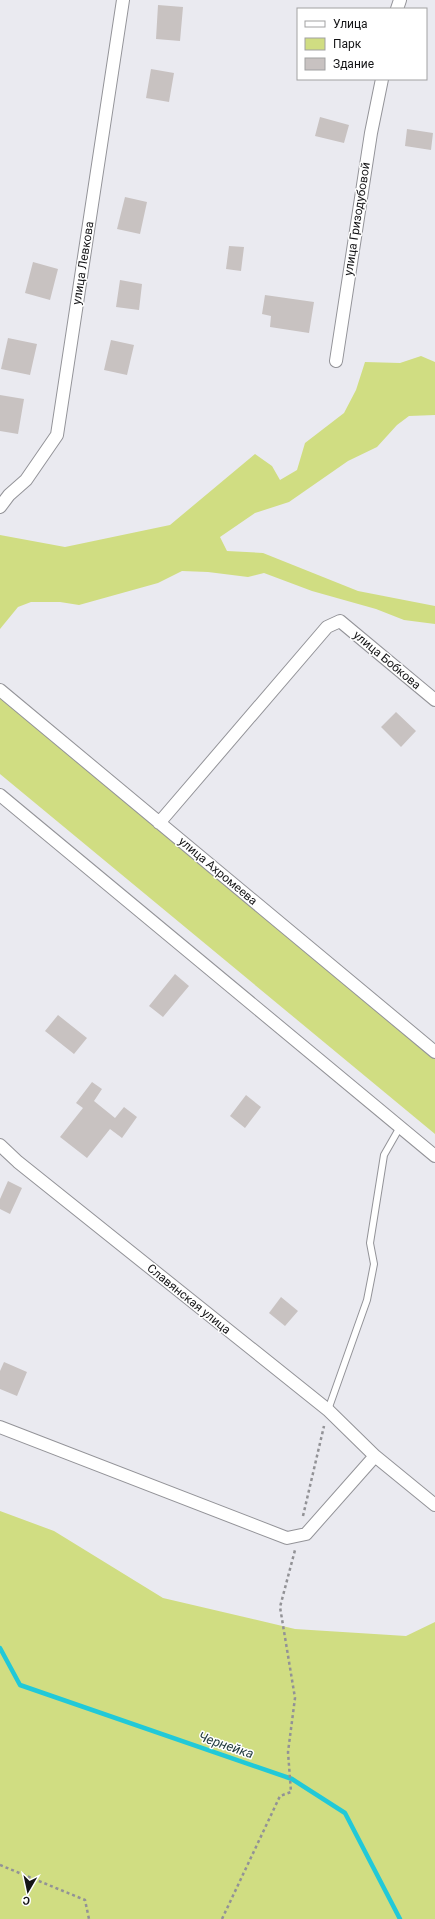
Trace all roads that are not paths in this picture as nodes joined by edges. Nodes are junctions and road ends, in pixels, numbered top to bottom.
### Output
1 (123, 0) edge
2 (382, 80) edge
3 (336, 360) dead end
4 (0, 507) edge
5 (0, 690) edge
6 (435, 700) edge
7 (0, 795) edge
8 (159, 823) junction
9 (435, 1052) edge
10 (400, 1127) junction
11 (0, 1145) edge
12 (435, 1156) edge
13 (328, 1410) junction
14 (0, 1427) edge
15 (375, 1456) junction
16 (435, 1505) edge

1 - 4 street, улица Левкова
2 - 3 street, улица Гризодубовой
5 - 8 street, улица Ахромеева
6 - 8 street, улица Бобкова
7 - 10 street
8 - 9 street, улица Ахромеева
10 - 12 street
10 - 13 lane
11 - 13 street, Славянская улица
13 - 15 street, Славянская улица
14 - 15 street
15 - 16 street, Славянская улица

